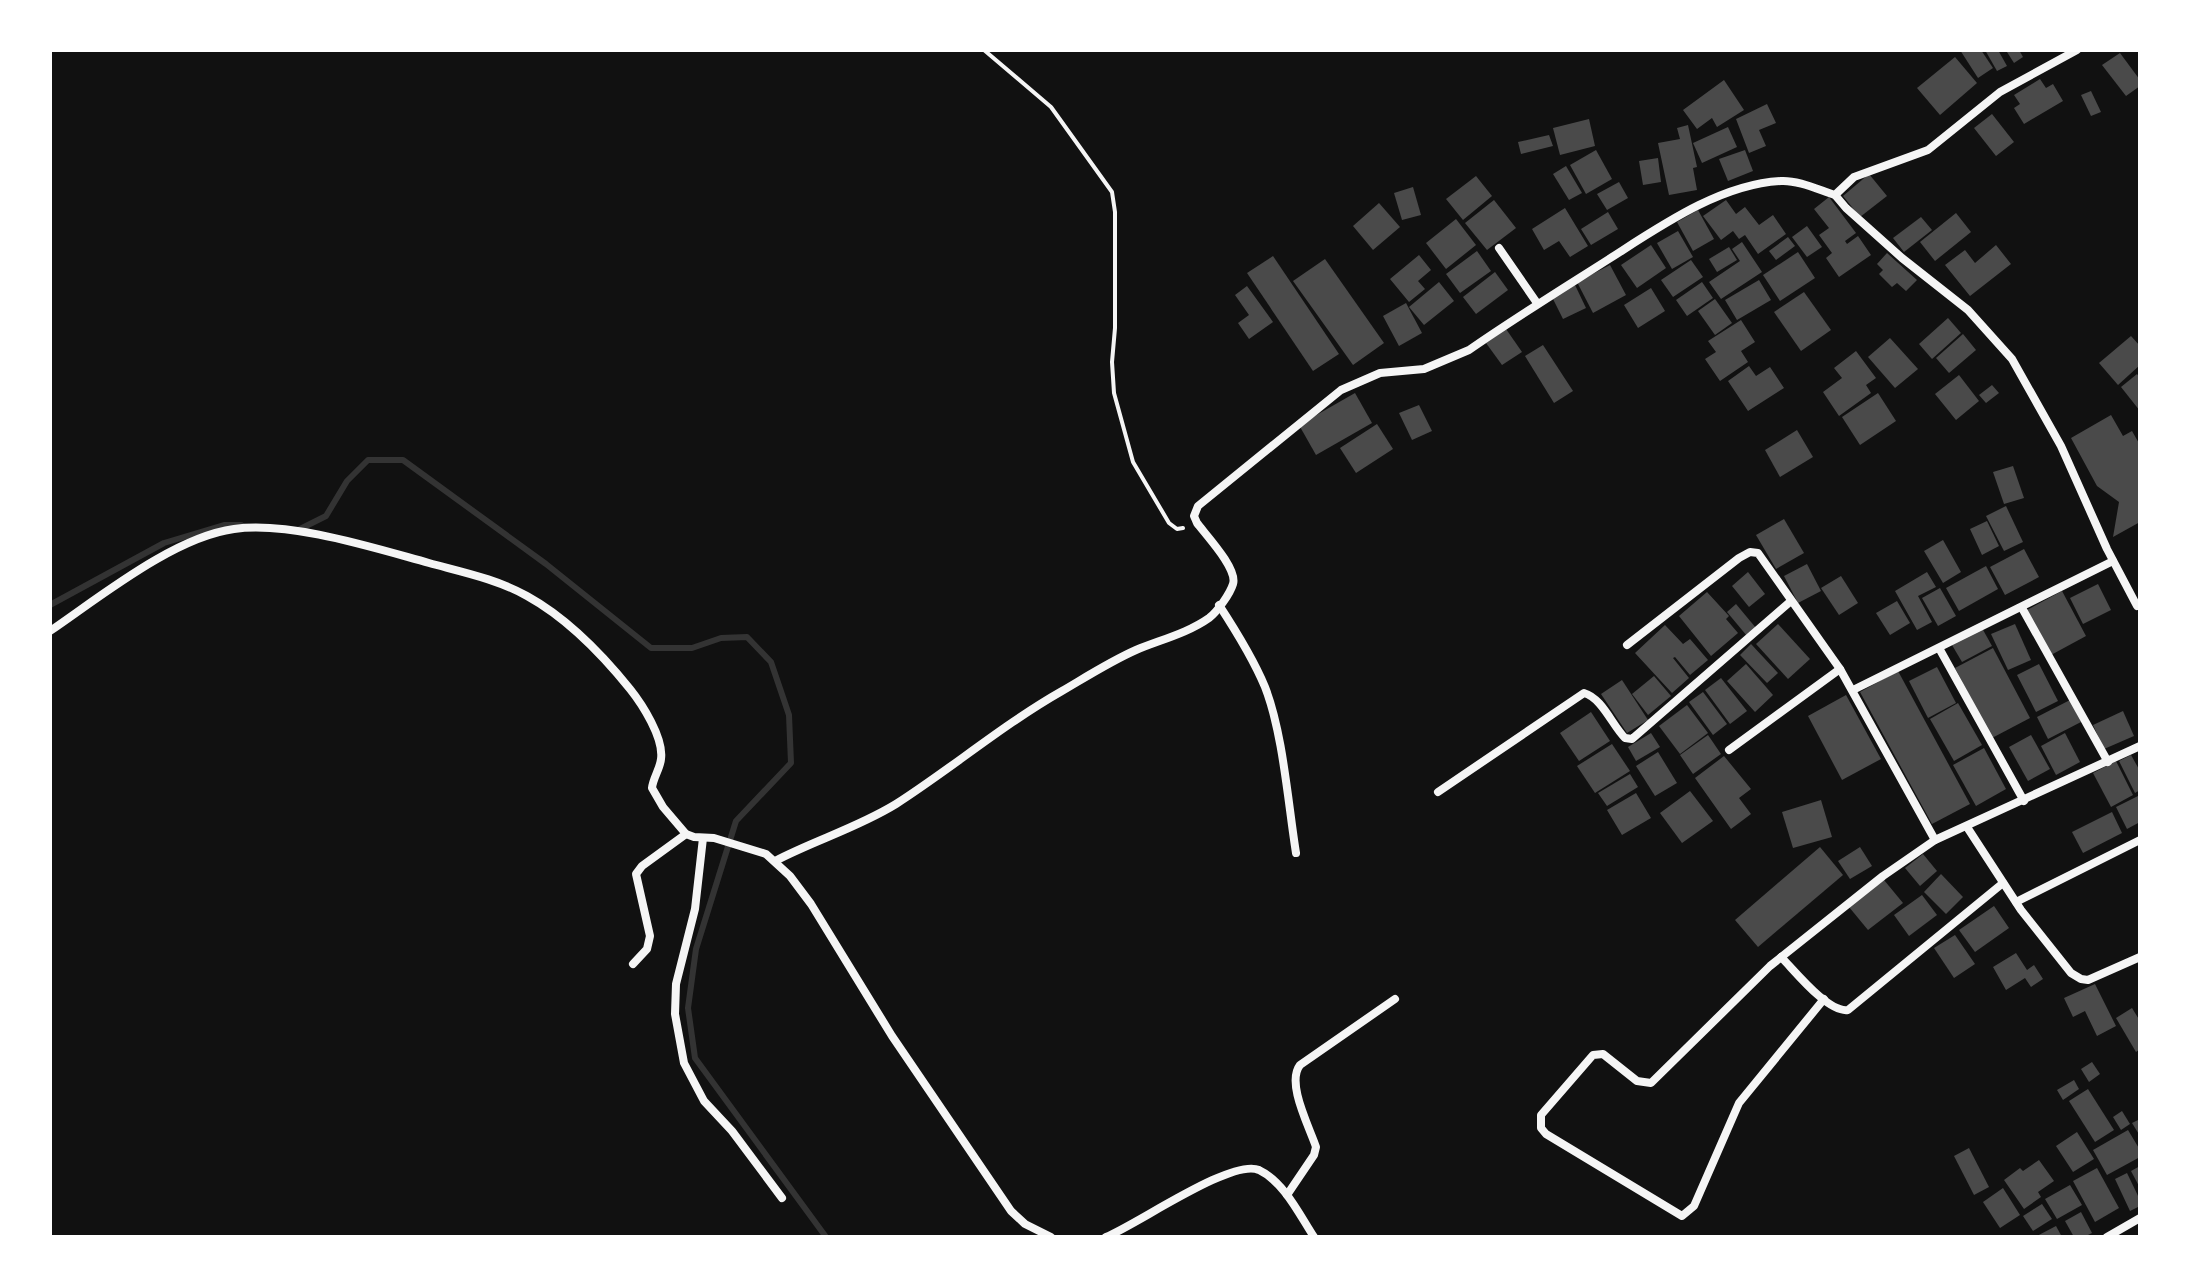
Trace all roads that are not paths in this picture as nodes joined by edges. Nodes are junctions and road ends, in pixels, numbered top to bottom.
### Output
1 (2075, 50) edge
2 (1835, 195) junction
3 (1499, 248) dead end
4 (1537, 303) junction
5 (2113, 561) junction
6 (1791, 601) junction
7 (1219, 605) junction
8 (2137, 606) dead end
9 (2022, 608) junction
10 (50, 631) edge
11 (1627, 645) dead end
12 (1939, 648) junction
13 (1840, 669) junction
14 (1853, 690) junction
15 (2140, 746) edge
16 (1729, 750) dead end
17 (2108, 762) junction
18 (1438, 792) dead end
19 (2024, 801) junction
20 (1967, 827) junction
21 (686, 834) junction
22 (703, 838) junction
23 (1935, 840) junction
24 (2140, 840) edge
25 (1296, 853) dead end
26 (775, 861) junction
27 (2003, 883) junction
28 (2016, 902) junction
29 (1781, 957) junction
30 (2140, 957) edge
31 (633, 964) dead end
32 (1395, 999) dead end
33 (1824, 999) junction
34 (1287, 1195) junction
35 (782, 1198) dead end
36 (2140, 1218) edge
37 (1051, 1237) edge
38 (1106, 1237) edge
39 (1314, 1237) edge
40 (2107, 1237) edge

1 - 2 street
2 - 4 street
2 - 5 street
3 - 4 street
4 - 7 street
5 - 8 street
5 - 9 street
6 - 11 street
6 - 13 street
6 - 18 street
7 - 25 street
7 - 26 street
9 - 12 street
9 - 17 street
10 - 21 street
12 - 14 street
12 - 19 street
13 - 14 street
13 - 16 street
14 - 23 street
15 - 17 street
17 - 19 street
19 - 20 street
20 - 23 street
20 - 27 street
21 - 22 street
21 - 31 street
22 - 26 street
22 - 35 street
23 - 29 street
24 - 28 street
26 - 37 street
27 - 28 street
27 - 33 street
28 - 30 street
29 - 33 street
29 - 33 street
32 - 34 street
34 - 38 street
34 - 39 street
36 - 40 street

